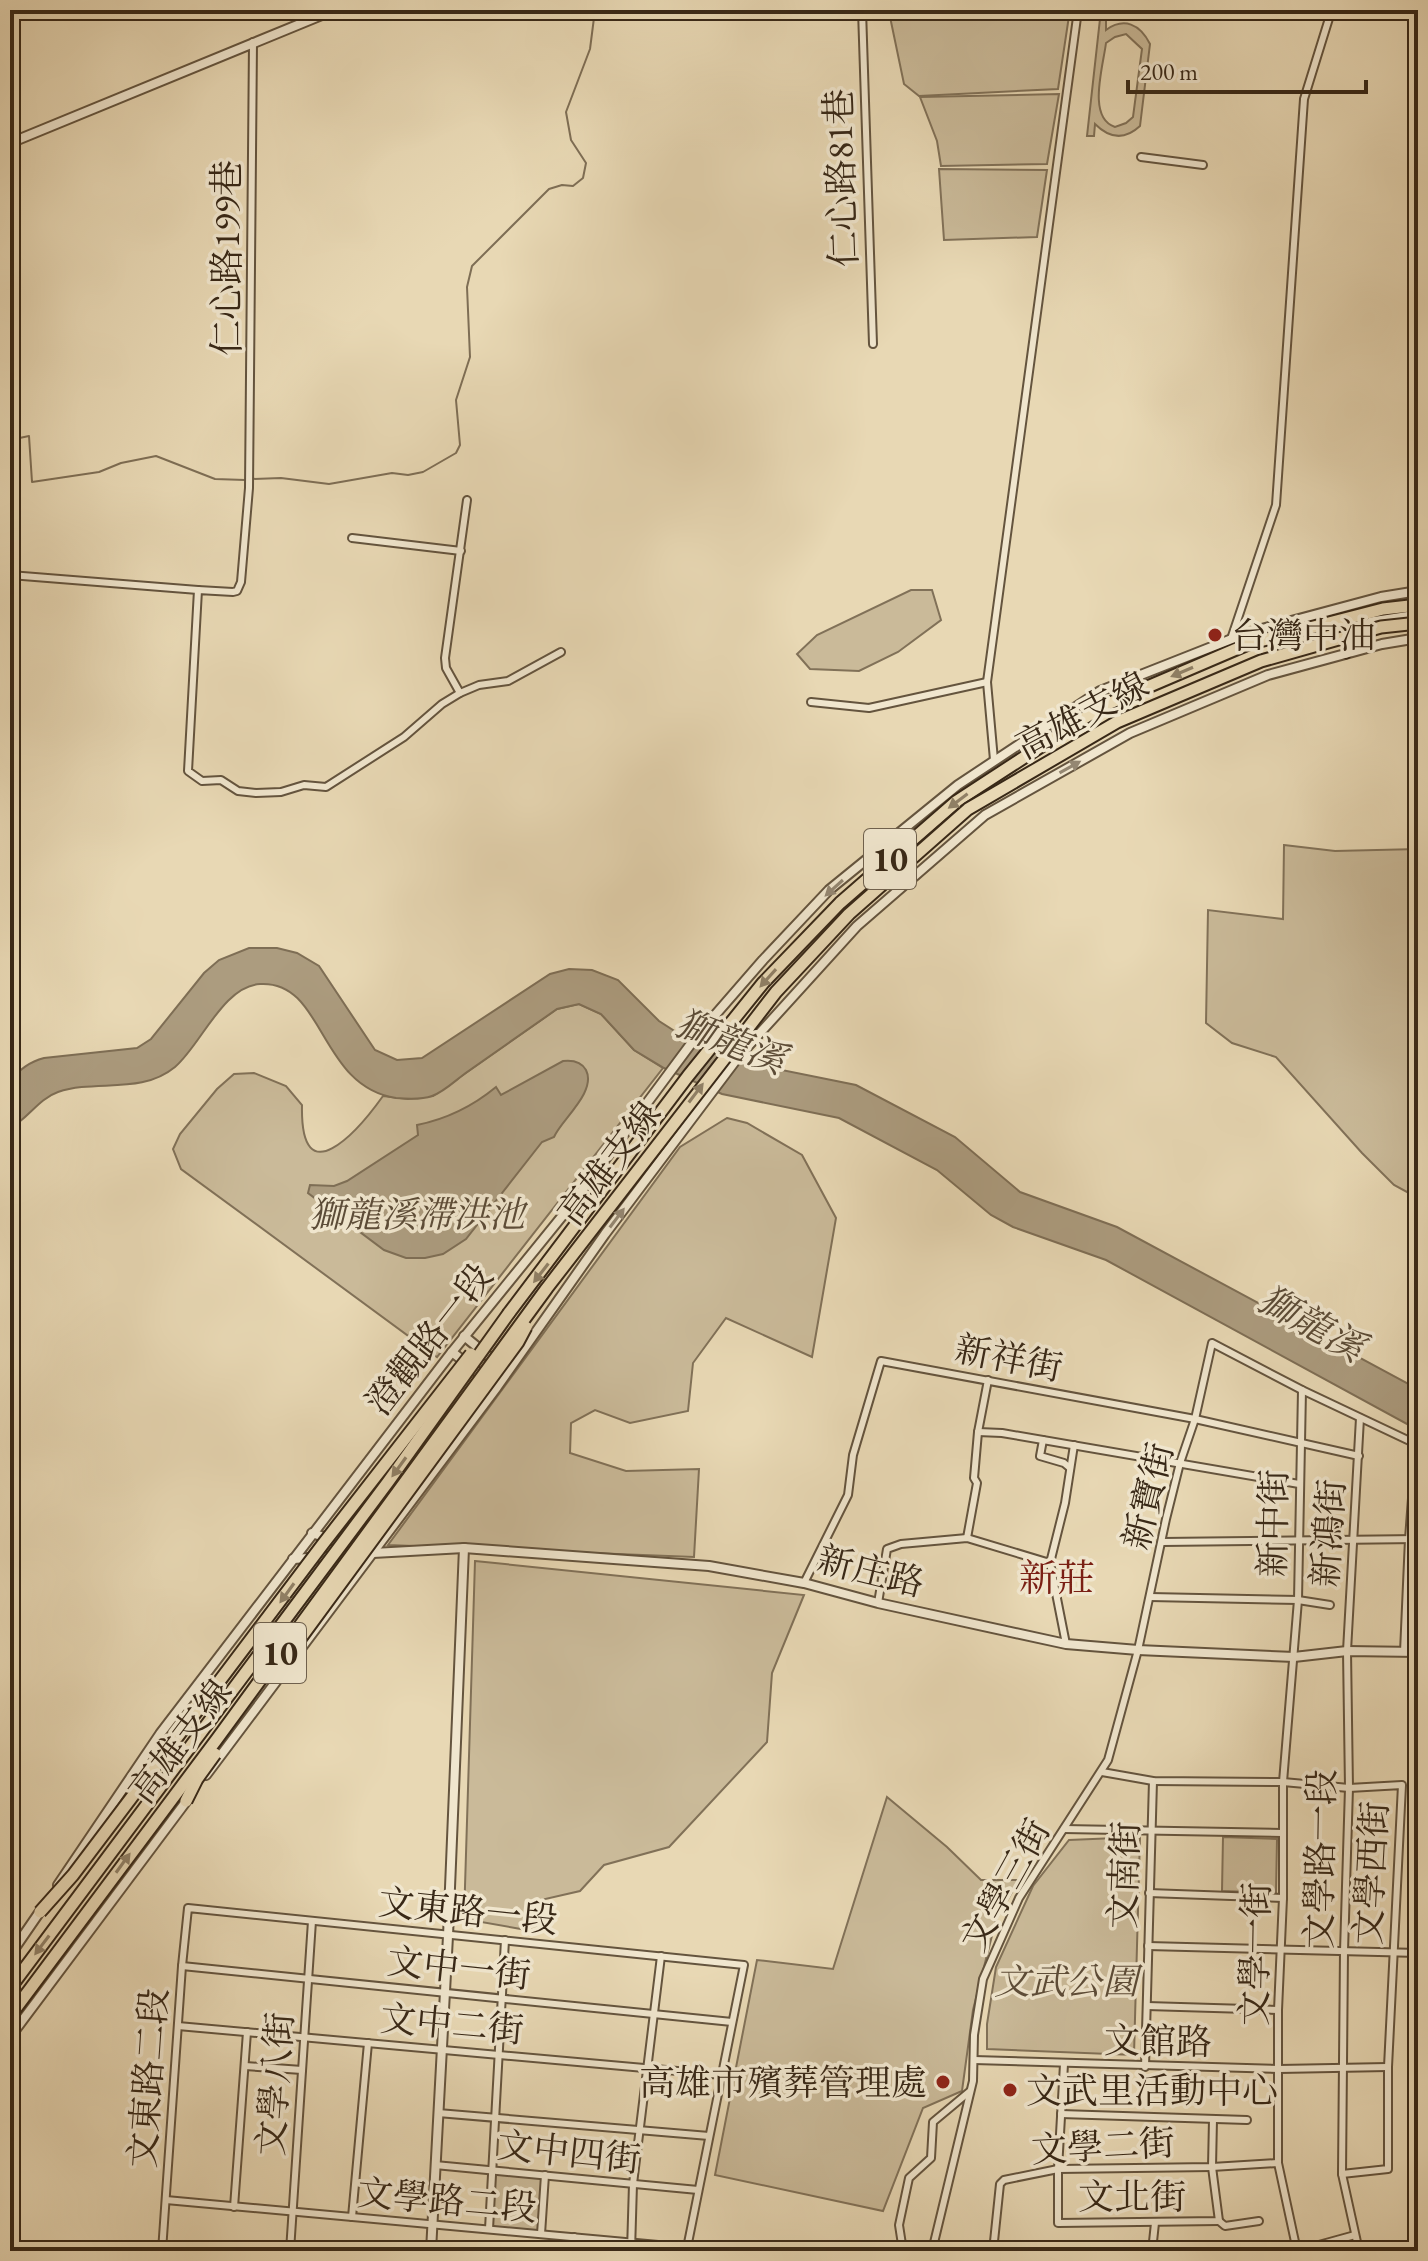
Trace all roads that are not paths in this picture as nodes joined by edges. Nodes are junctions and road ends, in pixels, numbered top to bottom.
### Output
1 (334, 10) edge
2 (862, 10) edge
3 (1078, 10) edge
4 (1228, 10) edge
5 (1405, 10) edge
6 (1331, 12) junction
7 (253, 42) junction
8 (10, 143) edge
9 (1141, 157) dead end
10 (1203, 165) dead end
11 (873, 344) dead end
12 (467, 500) dead end
13 (352, 538) dead end
14 (461, 551) junction
15 (10, 575) edge
16 (198, 590) junction
17 (1418, 591) edge
18 (1418, 605) edge
19 (1418, 615) edge
20 (1418, 623) edge
21 (1418, 638) edge
22 (1231, 639) junction
23 (561, 652) dead end
24 (1346, 653) junction
25 (987, 682) junction
26 (460, 693) junction
27 (811, 702) dead end
28 (994, 760) junction
29 (547, 1288) junction
30 (509, 1313) junction
31 (464, 1336) junction
32 (452, 1352) junction
33 (508, 1372) junction
34 (988, 1380) junction
35 (497, 1387) junction
36 (1302, 1390) junction
37 (1360, 1418) junction
38 (1195, 1419) junction
39 (978, 1432) junction
40 (1043, 1440) junction
41 (1300, 1444) junction
42 (1074, 1445) junction
43 (1359, 1456) junction
44 (1180, 1463) junction
45 (1070, 1468) junction
46 (1299, 1484) junction
47 (312, 1533) junction
48 (967, 1538) junction
49 (1353, 1539) junction
50 (1409, 1539) junction
51 (1418, 1539) edge
52 (1162, 1542) junction
53 (1299, 1542) junction
54 (464, 1548) junction
55 (374, 1553) junction
56 (293, 1559) junction
57 (1050, 1563) junction
58 (804, 1583) junction
59 (1150, 1597) junction
60 (1298, 1600) junction
61 (878, 1603) junction
62 (1330, 1605) dead end
63 (1066, 1644) junction
64 (1138, 1650) junction
65 (1347, 1651) junction
66 (1404, 1652) junction
67 (1418, 1652) edge
68 (1294, 1657) junction
69 (1108, 1760) joint
70 (1102, 1772) junction
71 (1153, 1781) junction
72 (1283, 1782) junction
73 (1349, 1788) junction
74 (186, 1801) junction
75 (1064, 1829) junction
76 (1151, 1830) junction
77 (1282, 1833) junction
78 (1149, 1893) junction
79 (1283, 1898) junction
80 (188, 1908) joint
81 (40, 1912) junction
82 (312, 1921) junction
83 (448, 1936) junction
84 (505, 1940) junction
85 (1148, 1946) junction
86 (1282, 1951) junction
87 (1344, 1951) junction
88 (1393, 1952) junction
89 (1418, 1953) edge
90 (10, 1955) edge
91 (661, 1956) junction
92 (182, 1966) junction
93 (308, 1979) junction
94 (10, 1988) edge
95 (444, 1994) junction
96 (502, 1999) junction
97 (1147, 2006) junction
98 (1278, 2010) junction
99 (654, 2014) junction
100 (10, 2016) edge
101 (732, 2022) junction
102 (178, 2026) junction
103 (247, 2032) junction
104 (10, 2037) edge
105 (304, 2037) junction
106 (368, 2043) junction
107 (441, 2051) junction
108 (498, 2055) junction
109 (974, 2060) junction
110 (1064, 2064) junction
111 (245, 2066) junction
112 (1145, 2067) junction
113 (1388, 2067) junction
114 (647, 2068) junction
115 (1342, 2068) junction
116 (1279, 2069) junction
117 (302, 2070) junction
118 (722, 2075) junction
119 (969, 2092) junction
120 (437, 2113) junction
121 (1061, 2114) junction
122 (495, 2118) junction
123 (1213, 2119) junction
124 (1247, 2120) dead end
125 (640, 2130) junction
126 (709, 2136) junction
127 (1278, 2163) junction
128 (435, 2165) junction
129 (1212, 2167) junction
130 (1058, 2169) junction
131 (492, 2170) junction
132 (1342, 2174) junction
133 (545, 2175) junction
134 (633, 2184) junction
135 (698, 2190) junction
136 (166, 2200) junction
137 (234, 2207) junction
138 (292, 2212) junction
139 (352, 2217) junction
140 (1219, 2221) junction
141 (1259, 2221) dead end
142 (1155, 2223) junction
143 (433, 2224) junction
144 (489, 2229) junction
145 (541, 2234) junction
146 (1355, 2235) junction
147 (574, 2237) junction
148 (632, 2248) edge
149 (687, 2248) junction
150 (162, 2251) edge
151 (290, 2251) edge
152 (431, 2251) edge
153 (572, 2251) edge
154 (724, 2251) edge
155 (903, 2251) edge
156 (932, 2251) edge
157 (993, 2251) edge
158 (1152, 2251) edge
159 (1297, 2251) edge
160 (1359, 2251) edge

1 - 7 street
2 - 11 street, 仁心路81巷
3 - 25 street
4 - 6 street
5 - 6 street
6 - 22 street
7 - 8 street
7 - 16 street, 仁心路199巷
9 - 10 street
12 - 14 street
13 - 14 street
14 - 26 street
15 - 16 street
16 - 26 street
17 - 22 street, 澄觀路一段
18 -> 30 highway, 高雄支線 / 10
19 - 24 main road
29 -> 20 highway, 高雄支線 / 10, bridge
21 - 24 street
22 - 28 street, 澄觀路一段
23 - 26 street
33 -> 24 street
25 - 27 street
25 - 28 street
28 -> 31 street, 澄觀路一段
29 - 74 highway, bridge
100 -> 29 highway, 高雄支線 / 10, bridge
30 -> 81 highway, bridge
30 -> 94 highway, 高雄支線 / 10, bridge
31 - 32 street, 澄觀路一段
31 - 33 street
32 - 35 street
32 - 47 street, 澄觀路一段
33 - 35 street
34 - 38 street, 新祥街
34 - 39 street
34 - 58 street, 新祥街
35 - 55 street
36 - 37 street
36 - 38 street, 新寶街
36 - 41 street, 新中街
37 - 43 street, 新鴻街
37 - 50 street
38 - 41 street, 新祥街
38 - 44 street, 新寶街
39 - 40 street
39 - 48 street
40 - 42 street
40 - 45 street
41 - 43 street, 新祥街
41 - 46 street, 新中街
42 - 44 street
42 - 45 street
43 - 49 street, 新鴻街
44 - 46 street
44 - 52 street, 新寶街
45 - 57 street
46 - 53 street, 新中街
47 - 55 street, 新庄路
47 - 56 street, 澄觀路一段
48 - 57 street
48 - 61 street
49 - 50 street
49 - 53 street
49 - 65 street, 新鴻街
50 - 51 street
50 - 66 street
52 - 53 street
52 - 59 street, 新寶街
53 - 60 street, 新中街
54 - 55 street, 新庄路
54 - 58 street, 新庄路
54 - 83 street
55 - 56 street
55 - 74 street
56 - 81 street, 澄觀路一段
57 - 63 street
58 - 61 street, 新庄路
59 - 60 street
59 - 64 street, 新寶街
60 - 62 street
60 - 68 street, 新中街
61 - 63 street, 新庄路
63 - 64 street, 新庄路
64 - 68 street, 新庄路
64 - 69 street, 新寶街
65 - 66 street, 新庄路
65 - 68 street, 新庄路
65 - 73 street, 文學路一段
66 - 67 street, 新庄路
68 - 72 street, 文學一街
69 - 70 street, 文學三街
70 - 71 street, 文學西街
70 - 75 street, 文學三街
71 - 72 street, 文學西街
71 - 76 street, 文南街
72 - 73 street, 文學西街
72 - 77 street, 文學一街
73 - 87 street, 文學路一段
73 - 88 street, 文學西街
74 - 104 street
75 - 76 street
75 - 109 street, 文學三街
76 - 77 street
76 - 78 street, 文南街
77 - 79 street, 文學一街
78 - 79 street
78 - 85 street, 文南街
79 - 86 street, 文學一街
80 - 82 street, 文東路一段
80 - 92 street, 文東路二段
81 - 90 street, 澄觀路一段
82 - 83 street, 文東路一段
82 - 93 street, 文學八街
83 - 84 street, 文東路一段
83 - 95 street
84 - 91 street, 文東路一段
84 - 96 street
85 - 86 street
85 - 97 street, 文南街
86 - 87 street
86 - 98 street, 文學一街
87 - 88 street
87 - 115 street, 文學路一段
88 - 89 street
88 - 113 street, 文學西街
91 - 99 street
91 - 101 street, 文東路一段
92 - 93 street, 文中一街
92 - 102 street, 文東路二段
93 - 95 street, 文中一街
93 - 105 street, 文學八街
95 - 96 street, 文中一街
95 - 107 street
96 - 99 street, 文中一街
96 - 108 street
97 - 98 street
97 - 112 street, 文南街
98 - 116 street, 文學一街
99 - 101 street, 文中一街
99 - 114 street
101 - 118 street
102 - 103 street, 文中二街
102 - 136 street, 文東路二段
103 - 105 street, 文中二街
103 - 111 street
105 - 106 street, 文中二街
105 - 117 street, 文學八街
106 - 107 street, 文中二街
106 - 139 street
107 - 108 street, 文中二街
107 - 120 street
108 - 114 street, 文中二街
108 - 122 street
109 - 110 street, 文館路
109 - 119 street, 文學三街
110 - 112 street, 文館路
110 - 121 street, 文北街
111 - 117 street
111 - 137 street
112 - 116 street, 文館路
113 - 115 street, 文館路
113 - 132 street, 文學西街
114 - 118 street, 文中二街
114 - 125 street
115 - 116 street, 文館路
115 - 132 street, 文學路一段
116 - 127 street, 文學一街
117 - 138 street, 文學八街
118 - 126 street
119 - 155 street
119 - 156 street, 文學三街
120 - 122 street
120 - 128 street
121 - 123 street
121 - 130 street, 文北街
122 - 125 street
122 - 131 street
123 - 124 street
123 - 129 street, 文北街
125 - 126 street
125 - 134 street
126 - 135 street
127 - 129 street, 文學二街
127 - 159 street, 文學一街
128 - 131 street, 文中四街
128 - 143 street
129 - 130 street, 文學二街
129 - 140 street, 文北街
130 - 142 street, 文北街
130 - 157 street, 文學二街
131 - 133 street, 文中四街
131 - 144 street
132 - 146 street, 文學路一段
133 - 134 street, 文中四街
133 - 145 street
134 - 135 street, 文中四街
134 - 148 street
135 - 149 street
136 - 137 street, 文學路二段
136 - 150 street, 文東路二段
137 - 138 street, 文學路二段
138 - 139 street, 文學路二段
138 - 151 street, 文學八街
139 - 143 street, 文學路二段
140 - 141 street
140 - 142 street, 文北街
142 - 158 street
143 - 144 street, 文學路二段
143 - 152 street
144 - 145 street, 文學路二段
145 - 147 street, 文學路二段
146 - 159 street
146 - 160 street, 文學路一段
147 - 148 street, 文學路二段
147 - 153 street
148 - 149 street, 文學路二段
149 - 154 street, 文學路二段

